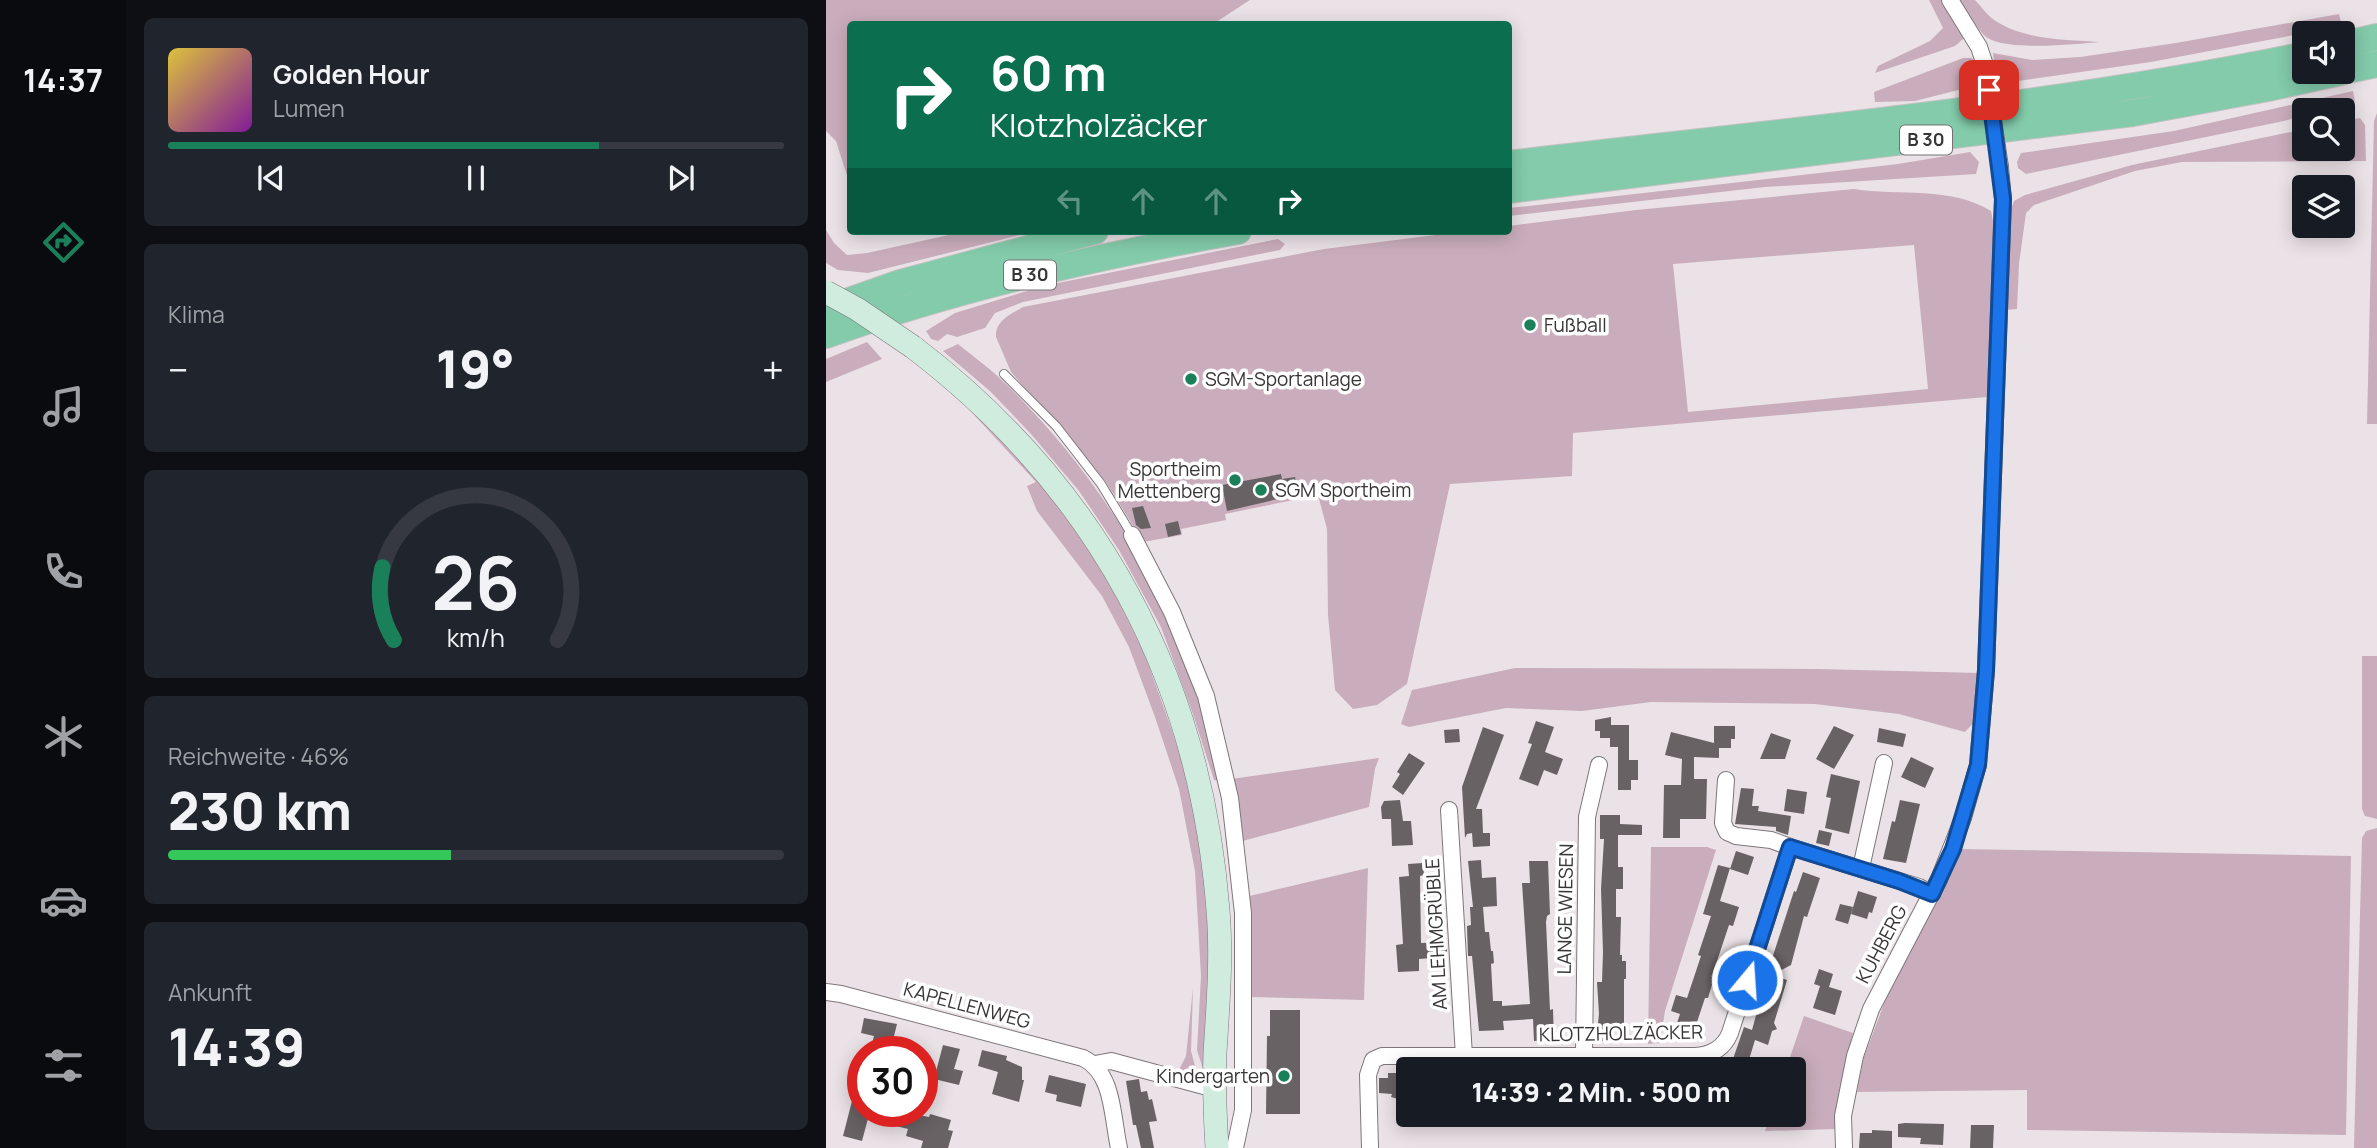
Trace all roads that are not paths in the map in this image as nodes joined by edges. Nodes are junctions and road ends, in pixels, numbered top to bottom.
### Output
1 (1950, 0) edge
2 (2377, 37) edge
3 (2355, 42) edge
4 (2292, 57) edge
5 (2377, 64) edge
6 (2355, 68) edge
7 (2292, 82) edge
8 (1512, 164) edge
9 (1512, 190) edge
10 (1080, 235) edge
11 (1216, 235) edge
12 (826, 292) edge
13 (826, 309) edge
14 (826, 335) edge
15 (1004, 374) dead end
16 (1132, 535) joint
17 (1884, 763) dead end
18 (1599, 765) dead end
19 (1726, 780) dead end
20 (1449, 810) dead end
21 (1790, 847) junction
22 (1861, 868) junction
23 (1932, 894) junction
24 (826, 992) edge
25 (1584, 1055) junction
26 (1464, 1056) junction
27 (1095, 1064) junction
28 (1215, 1089) junction
29 (1119, 1148) edge
30 (1217, 1148) edge
31 (1235, 1148) edge
32 (1370, 1148) edge
33 (1844, 1148) edge

1 - 23 street, KUHBERG, bridge
2 - 3 highway
4 - 8 highway, B 30
5 - 6 highway, B 30
7 - 9 highway, B 30
10 - 13 highway, B 30
11 - 14 highway, B 30
12 - 28 main road, bridge
15 - 16 lane
16 - 31 street
17 - 22 street
18 - 25 street, LANGE WIESEN
19 - 21 street
20 - 26 street, AM LEHMGRÜBLE
21 - 22 street
21 - 25 street, KLOTZHOLZÄCKER
22 - 23 street
23 - 33 street, KUHBERG
24 - 27 street, KAPELLENWEG
25 - 26 street, KLOTZHOLZÄCKER
26 - 32 street, KLOTZHOLZÄCKER
27 - 28 street, KAPELLENWEG
27 - 29 street
28 - 30 main road

